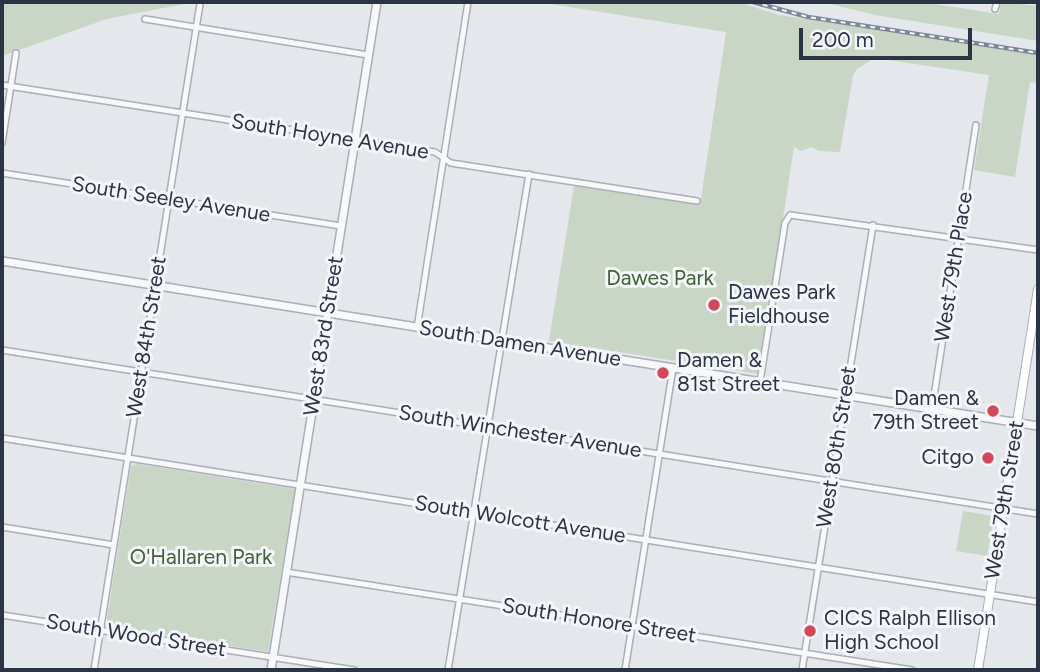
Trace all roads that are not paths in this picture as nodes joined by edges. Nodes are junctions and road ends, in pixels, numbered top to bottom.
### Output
1 (377, 2) edge
2 (468, 2) edge
3 (997, 2) edge
4 (200, 4) dead end
5 (995, 9) dead end
6 (145, 19) dead end
7 (196, 28) junction
8 (16, 52) dead end
9 (368, 55) junction
10 (2, 85) edge
11 (11, 87) junction
12 (182, 114) junction
13 (976, 125) dead end
14 (355, 140) junction
15 (2, 143) edge
16 (444, 157) junction
17 (2, 173) edge
18 (528, 174) junction
19 (169, 200) junction
20 (697, 201) dead end
21 (873, 225) junction
22 (341, 226) junction
23 (958, 238) junction
24 (1038, 250) edge
25 (2, 261) edge
26 (155, 286) junction
27 (1038, 289) edge
28 (327, 313) junction
29 (417, 328) junction
30 (1035, 337) edge
31 (502, 341) junction
32 (2, 350) edge
33 (673, 368) junction
34 (142, 372) junction
35 (760, 382) junction
36 (845, 395) junction
37 (314, 399) junction
38 (932, 409) junction
39 (1018, 422) junction
40 (487, 426) junction
41 (1038, 426) edge
42 (2, 438) edge
43 (660, 454) junction
44 (128, 458) junction
45 (832, 481) junction
46 (300, 485) junction
47 (1004, 509) junction
48 (473, 512) junction
49 (1038, 514) edge
50 (2, 527) edge
51 (646, 540) junction
52 (114, 545) junction
53 (818, 567) junction
54 (286, 572) junction
55 (990, 595) junction
56 (460, 599) junction
57 (1038, 602) edge
58 (2, 615) edge
59 (632, 626) junction
60 (101, 630) junction
61 (804, 654) junction
62 (273, 657) junction
63 (94, 670) edge
64 (271, 670) edge
65 (354, 670) edge
66 (449, 670) edge
67 (625, 670) edge
68 (802, 670) edge
69 (912, 670) edge
70 (978, 670) edge

1 - 9 street, West 83rd Street
2 - 16 street
3 - 5 street
4 - 7 street, West 84th Street
6 - 7 street
7 - 9 street
7 - 12 street, West 84th Street
8 - 11 street
9 - 14 street, West 83rd Street
10 - 11 street, South Hoyne Avenue
11 - 12 street, South Hoyne Avenue
11 - 15 street
12 - 14 street, South Hoyne Avenue
12 - 19 street, West 84th Street
13 - 23 street, West 79th Place
14 - 16 street, South Hoyne Avenue
14 - 22 street, West 83rd Street
16 - 18 street, South Hoyne Avenue
16 - 29 street
17 - 19 street, South Seeley Avenue
18 - 20 street, South Hoyne Avenue
18 - 31 street
19 - 22 street, South Seeley Avenue
19 - 26 street, West 84th Street
21 - 23 street
21 - 35 street
21 - 36 street, West 80th Street
22 - 28 street, West 83rd Street
23 - 24 street
23 - 38 street, West 79th Place
25 - 26 street, South Damen Avenue
26 - 28 street, South Damen Avenue
26 - 34 street, West 84th Street
27 - 30 main road, West 79th Street
28 - 29 street, South Damen Avenue
28 - 37 street, West 83rd Street
29 - 31 street, South Damen Avenue
30 - 39 main road, West 79th Street
31 - 33 street, South Damen Avenue
31 - 40 street
32 - 34 street, South Winchester Avenue
33 - 35 street, South Damen Avenue
33 - 43 street
34 - 37 street, South Winchester Avenue
34 - 44 street, West 84th Street
35 - 36 street, South Damen Avenue
36 - 38 street, South Damen Avenue
36 - 45 street, West 80th Street
37 - 40 street, South Winchester Avenue
37 - 46 street, West 83rd Street
38 - 39 street, South Damen Avenue
39 - 41 street, South Damen Avenue
39 - 47 main road, West 79th Street
40 - 43 street, South Winchester Avenue
40 - 48 street
42 - 44 street, South Wolcott Avenue
43 - 45 street, South Winchester Avenue
43 - 51 street
44 - 46 street, South Wolcott Avenue
44 - 52 street, West 84th Street
45 - 47 street, South Winchester Avenue
45 - 53 street, West 80th Street
46 - 48 street, South Wolcott Avenue
46 - 54 street, West 83rd Street
47 - 49 street, South Winchester Avenue
47 - 55 main road, West 79th Street
48 - 51 street, South Wolcott Avenue
48 - 56 street
50 - 52 street
51 - 53 street, South Wolcott Avenue
51 - 59 street
52 - 60 street, West 84th Street
53 - 55 street, South Wolcott Avenue
53 - 61 street, West 80th Street
54 - 56 street, South Honore Street
54 - 62 street, West 83rd Street
55 - 57 street, South Wolcott Avenue
55 - 70 main road, West 79th Street
56 - 59 street, South Honore Street
56 - 66 street
58 - 60 street, South Wood Street
59 - 61 street, South Honore Street
59 - 67 street
60 - 62 street, South Wood Street
60 - 63 street, West 84th Street
61 - 68 street, West 80th Street
61 - 69 street, South Honore Street
62 - 64 street, West 83rd Street
62 - 65 street, South Wood Street

